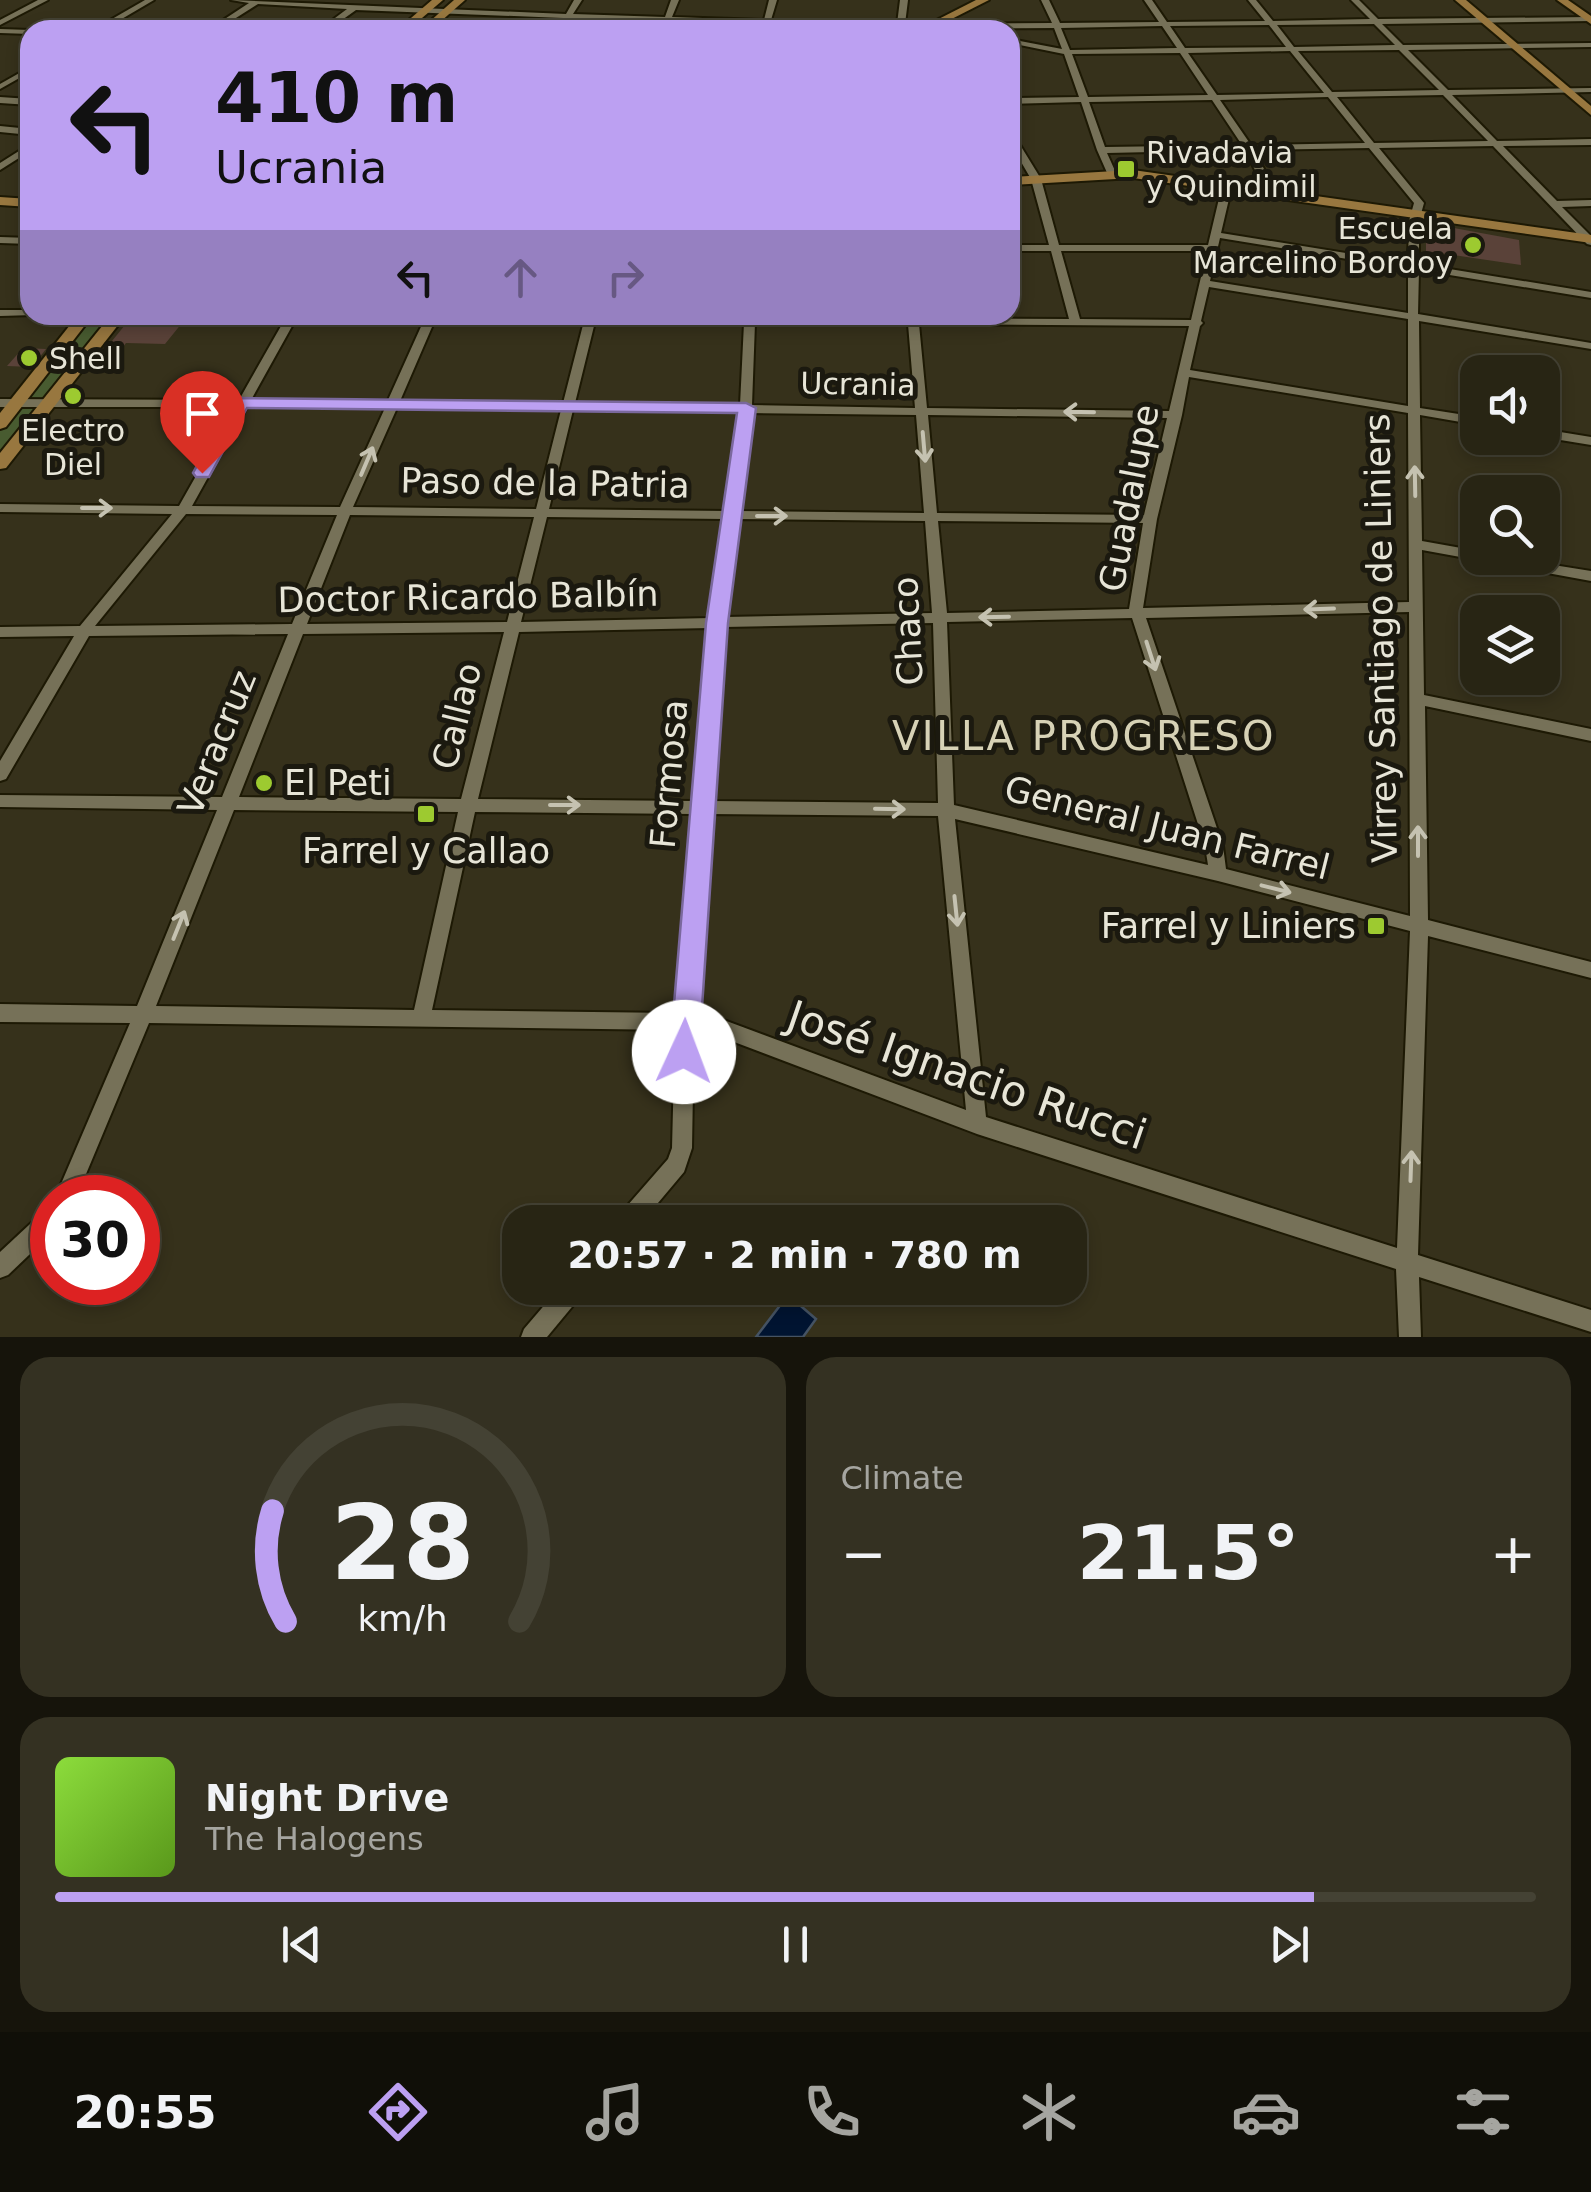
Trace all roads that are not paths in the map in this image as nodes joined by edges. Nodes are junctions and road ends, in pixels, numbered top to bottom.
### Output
1 (44, 0) edge
2 (150, 0) edge
3 (236, 0) edge
4 (365, 0) edge
5 (438, 0) edge
6 (460, 0) edge
7 (578, 0) edge
8 (675, 0) edge
9 (984, 0) edge
10 (1046, 0) edge
11 (1148, 0) edge
12 (1252, 0) edge
13 (1356, 0) edge
14 (1460, 0) edge
15 (1562, 0) edge
16 (258, 1) edge
17 (355, 7) junction
18 (424, 12) junction
19 (447, 12) junction
20 (568, 16) junction
21 (667, 19) junction
22 (115, 20) edge
23 (228, 20) edge
24 (337, 20) edge
25 (414, 20) edge
26 (437, 20) edge
27 (566, 20) edge
28 (681, 20) edge
29 (944, 20) edge
30 (1485, 20) junction
31 (1590, 20) edge
32 (1376, 22) junction
33 (0, 23) edge
34 (1272, 24) junction
35 (1165, 25) junction
36 (1059, 26) junction
37 (1020, 27) edge
38 (1020, 43) edge
39 (1513, 45) junction
40 (1591, 45) edge
41 (1402, 47) junction
42 (1292, 48) junction
43 (1182, 50) junction
44 (1068, 52) junction
45 (0, 74) edge
46 (19, 76) joint
47 (0, 87) edge
48 (1566, 90) junction
49 (1591, 90) edge
50 (1447, 92) junction
51 (1330, 94) junction
52 (1214, 96) junction
53 (1080, 98) junction
54 (1020, 101) edge
55 (1591, 112) edge
56 (1591, 142) edge
57 (1497, 144) junction
58 (1374, 146) junction
59 (1248, 147) junction
60 (1101, 150) junction
61 (1020, 152) edge
62 (1110, 174) junction
63 (1036, 179) junction
64 (1020, 180) edge
65 (1227, 186) junction
66 (1270, 192) junction
67 (1591, 203) edge
68 (1557, 204) junction
69 (1417, 212) junction
70 (1590, 240) edge
71 (1215, 242) junction
72 (1020, 248) edge
73 (1055, 248) junction
74 (1415, 266) junction
75 (1206, 283) junction
76 (1591, 295) edge
77 (1413, 316) junction
78 (1020, 321) edge
79 (1076, 322) junction
80 (1198, 323) junction
81 (77, 325) edge
82 (111, 325) edge
83 (287, 325) edge
84 (427, 325) edge
85 (589, 325) edge
86 (749, 325) edge
87 (914, 325) edge
88 (1591, 346) edge
89 (1186, 372) junction
90 (8, 403) edge
91 (48, 403) junction
92 (240, 403) junction
93 (392, 404) junction
94 (569, 407) junction
95 (746, 408) junction
96 (921, 410) junction
97 (1413, 410) junction
98 (1176, 415) junction
99 (1460, 418) edge
100 (0, 424) edge
101 (1560, 436) edge
102 (1591, 441) edge
103 (0, 464) edge
104 (0, 508) edge
105 (184, 508) junction
106 (345, 511) junction
107 (540, 512) junction
108 (734, 516) junction
109 (930, 517) junction
110 (1150, 519) junction
111 (1416, 544) junction
112 (1460, 553) edge
113 (1560, 571) edge
114 (1591, 576) edge
115 (1416, 607) junction
116 (1137, 614) junction
117 (940, 618) junction
118 (717, 623) junction
119 (513, 627) junction
120 (299, 630) junction
121 (84, 631) junction
122 (0, 632) edge
123 (1417, 698) junction
124 (1591, 736) edge
125 (0, 775) edge
126 (0, 801) edge
127 (228, 802) junction
128 (468, 805) junction
129 (701, 807) junction
130 (946, 810) junction
131 (1218, 874) junction
132 (1419, 925) junction
133 (1591, 970) edge
134 (0, 1013) edge
135 (143, 1015) junction
136 (421, 1018) junction
137 (685, 1020) junction
138 (978, 1124) junction
139 (75, 1175) edge
140 (642, 1205) edge
141 (30, 1239) edge
142 (1407, 1264) junction
143 (0, 1267) edge
144 (559, 1305) edge
145 (1591, 1321) edge
146 (532, 1337) edge
147 (1410, 1337) edge

1 - 33 street
2 - 22 street
3 - 16 street
4 - 17 street
5 - 18 street
6 - 19 street
7 - 20 street
8 - 21 street
9 - 29 street
10 - 36 street
11 - 35 street
12 - 34 street
13 - 32 street
14 - 30 street
15 - 31 street
16 - 17 street
16 - 23 street
17 - 18 street
17 - 24 street
18 - 19 street
18 - 25 street
19 - 20 street
19 - 26 street
20 - 21 street
20 - 27 street
21 - 28 street
30 - 31 street
30 - 32 street
30 - 39 street
32 - 34 street
32 - 41 street
34 - 35 street
34 - 42 street
35 - 36 street
35 - 43 street
36 - 37 street
36 - 44 street
38 - 44 street
39 - 40 street
39 - 41 street
39 - 48 street
41 - 42 street
41 - 50 street
42 - 43 street
42 - 51 street
43 - 44 street
43 - 52 street
44 - 53 street
45 - 46 street
46 - 47 street
48 - 49 street
48 - 50 street
48 - 55 street
50 - 51 street
50 - 57 street
51 - 52 street
51 - 58 street
52 - 53 street
52 - 59 street
53 - 54 street
53 - 60 street
56 - 57 street
57 - 58 street
57 - 68 street
58 - 59 street
58 - 69 street
59 - 60 street
59 - 66 street
60 - 62 street
61 - 63 street
62 - 63 street
62 - 65 street
63 - 64 street
63 - 73 street
65 - 66 street
65 - 71 street, Guadalupe
66 - 69 street
67 - 68 street
68 - 70 street
69 - 70 street
69 - 74 street, Virrey Santiago de Liniers
71 - 73 street
71 - 74 street
71 - 75 street, Guadalupe
72 - 73 street
73 - 79 street
74 - 76 street
74 - 77 street, Virrey Santiago de Liniers
75 - 77 street
75 - 80 street, Guadalupe
77 - 88 street
77 - 97 street, Virrey Santiago de Liniers
78 - 79 street
79 - 80 street
80 - 89 street, Guadalupe
81 - 90 street
82 - 91 street
83 - 92 street
84 - 93 street, Veracruz
85 - 94 street, Callao
86 - 95 street, Formosa
87 - 96 street, Chaco
89 - 97 street
89 - 98 street, Guadalupe
90 - 91 street, Ucrania
90 - 100 street
91 - 92 street, Ucrania
91 - 103 street
92 - 93 street, Ucrania
92 - 105 street
93 - 94 street, Ucrania
106 -> 93 street, Veracruz
94 - 95 street, Ucrania
94 - 107 street, Callao
95 - 96 street, Ucrania
95 - 108 street, Formosa
98 -> 96 street, Ucrania
96 -> 109 street, Chaco
97 - 99 street
111 -> 97 street, Virrey Santiago de Liniers
98 - 110 street, Guadalupe
101 - 102 street
104 -> 105 street, Paso de la Patria
105 - 106 street, Paso de la Patria
105 - 121 street
106 - 107 street, Paso de la Patria
106 - 120 street, Veracruz
107 - 108 street, Paso de la Patria
107 - 119 street, Callao
108 -> 109 street, Paso de la Patria
108 - 118 street, Formosa
109 - 110 street, Paso de la Patria
109 - 117 street, Chaco
110 - 116 street, Guadalupe
111 - 112 street
111 - 115 street, Virrey Santiago de Liniers
113 - 114 street
115 -> 116 street, Doctor Ricardo Balbín
115 - 123 street, Virrey Santiago de Liniers
116 -> 117 street, Doctor Ricardo Balbín
116 -> 131 street, Guadalupe
117 - 118 street, Doctor Ricardo Balbín
117 - 130 street, Chaco
118 - 119 street, Doctor Ricardo Balbín
118 - 129 street, Formosa
119 - 120 street, Doctor Ricardo Balbín
119 - 128 street, Callao
120 - 121 street, Doctor Ricardo Balbín
120 - 127 street, Veracruz
121 - 122 street, Doctor Ricardo Balbín
121 - 125 street
123 - 124 street
132 -> 123 street, Virrey Santiago de Liniers
126 - 127 street, General Juan Farrel
127 - 128 street, General Juan Farrel
135 -> 127 street, Veracruz
128 -> 129 street, General Juan Farrel
128 - 136 street, Callao
129 -> 130 street, General Juan Farrel
129 - 137 street, Formosa
130 - 131 street, General Juan Farrel
130 -> 138 street, Chaco
131 -> 132 street, General Juan Farrel
132 - 133 street, General Juan Farrel
142 -> 132 street, Virrey Santiago de Liniers
134 - 135 street, José Ignacio Rucci
135 - 136 street, José Ignacio Rucci
135 - 139 street, Veracruz
136 - 137 street, José Ignacio Rucci
137 - 138 street, José Ignacio Rucci
137 - 140 street, Formosa
138 - 142 street, José Ignacio Rucci
141 - 143 street
142 - 145 street, José Ignacio Rucci
142 - 147 street, Virrey Santiago de Liniers
144 - 146 street

